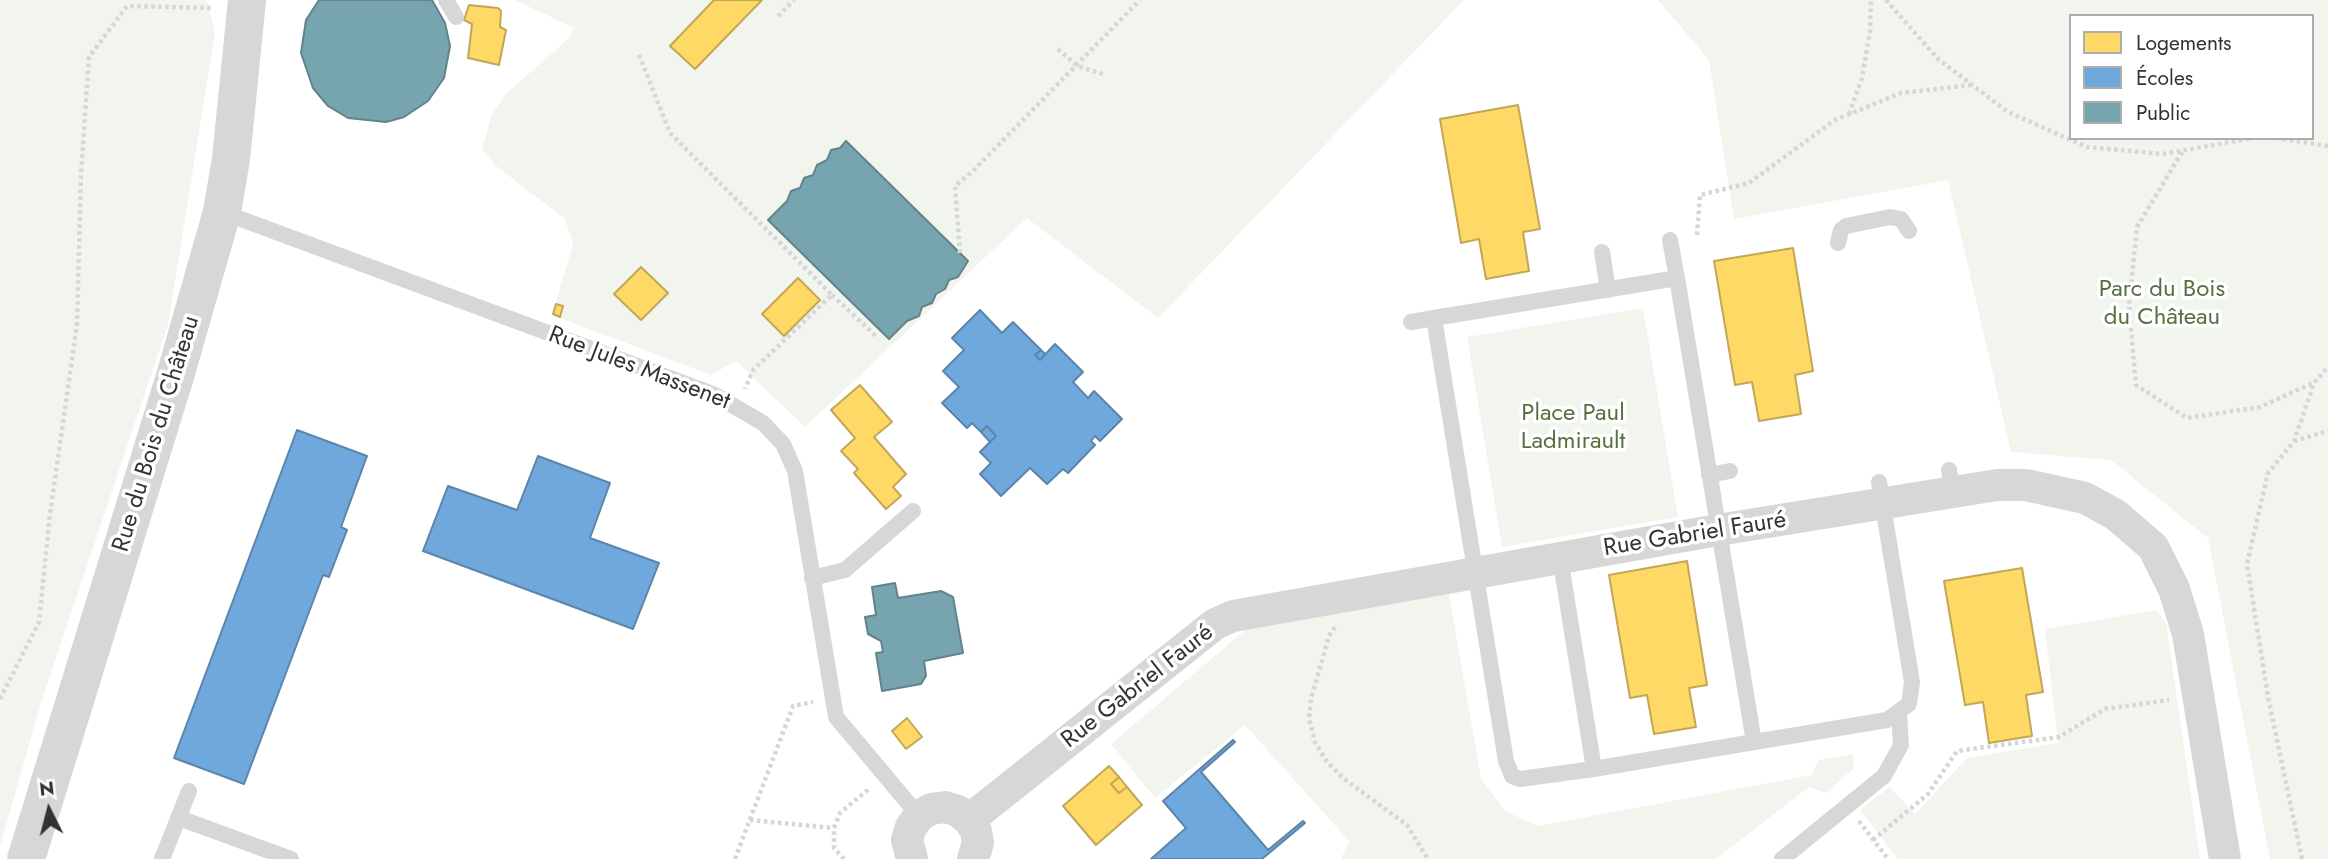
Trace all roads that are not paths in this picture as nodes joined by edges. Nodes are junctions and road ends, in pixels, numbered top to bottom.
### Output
1 (446, 0) edge
2 (247, 4) edge
3 (456, 17) dead end
4 (222, 212) junction
5 (1909, 231) dead end
6 (1670, 240) dead end
7 (1838, 243) dead end
8 (1602, 251) dead end
9 (1677, 278) junction
10 (1608, 290) junction
11 (1434, 318) junction
12 (1411, 322) dead end
13 (1730, 471) dead end
14 (1709, 475) junction
15 (1880, 494) junction
16 (913, 511) dead end
17 (1718, 530) junction
18 (1560, 558) junction
19 (1476, 572) junction
20 (812, 578) junction
21 (1899, 713) junction
22 (1754, 742) junction
23 (1594, 769) junction
24 (189, 791) dead end
25 (919, 816) junction
26 (179, 818) junction
27 (969, 820) junction
28 (26, 859) edge
29 (162, 859) edge
30 (291, 859) edge
31 (912, 859) edge
32 (973, 859) edge
33 (1782, 859) edge
34 (2225, 859) edge

1 - 3 lane
2 - 4 street, Rue du Bois du Château
4 - 20 lane, Rue Jules Massenet
4 - 28 street, Rue du Bois du Château
5 - 7 lane
6 - 9 lane
8 - 10 lane
9 - 10 lane
9 - 14 lane
10 - 11 lane
11 - 12 lane
11 - 19 lane
13 - 14 lane
14 - 17 lane
15 - 17 street, Rue Gabriel Fauré
15 - 21 lane
15 - 34 street, Rue Gabriel Fauré
16 - 20 lane
17 - 18 street, Rue Gabriel Fauré
17 - 22 lane
18 - 19 street, Rue Gabriel Fauré
18 - 23 lane
19 - 23 lane
19 - 27 street, Rue Gabriel Fauré
20 - 25 lane, Rue Jules Massenet
21 - 22 lane
21 - 33 lane
22 - 23 lane
24 - 26 lane
25 - 27 street
25 - 31 street
26 - 29 lane
26 - 30 lane
27 - 32 street

